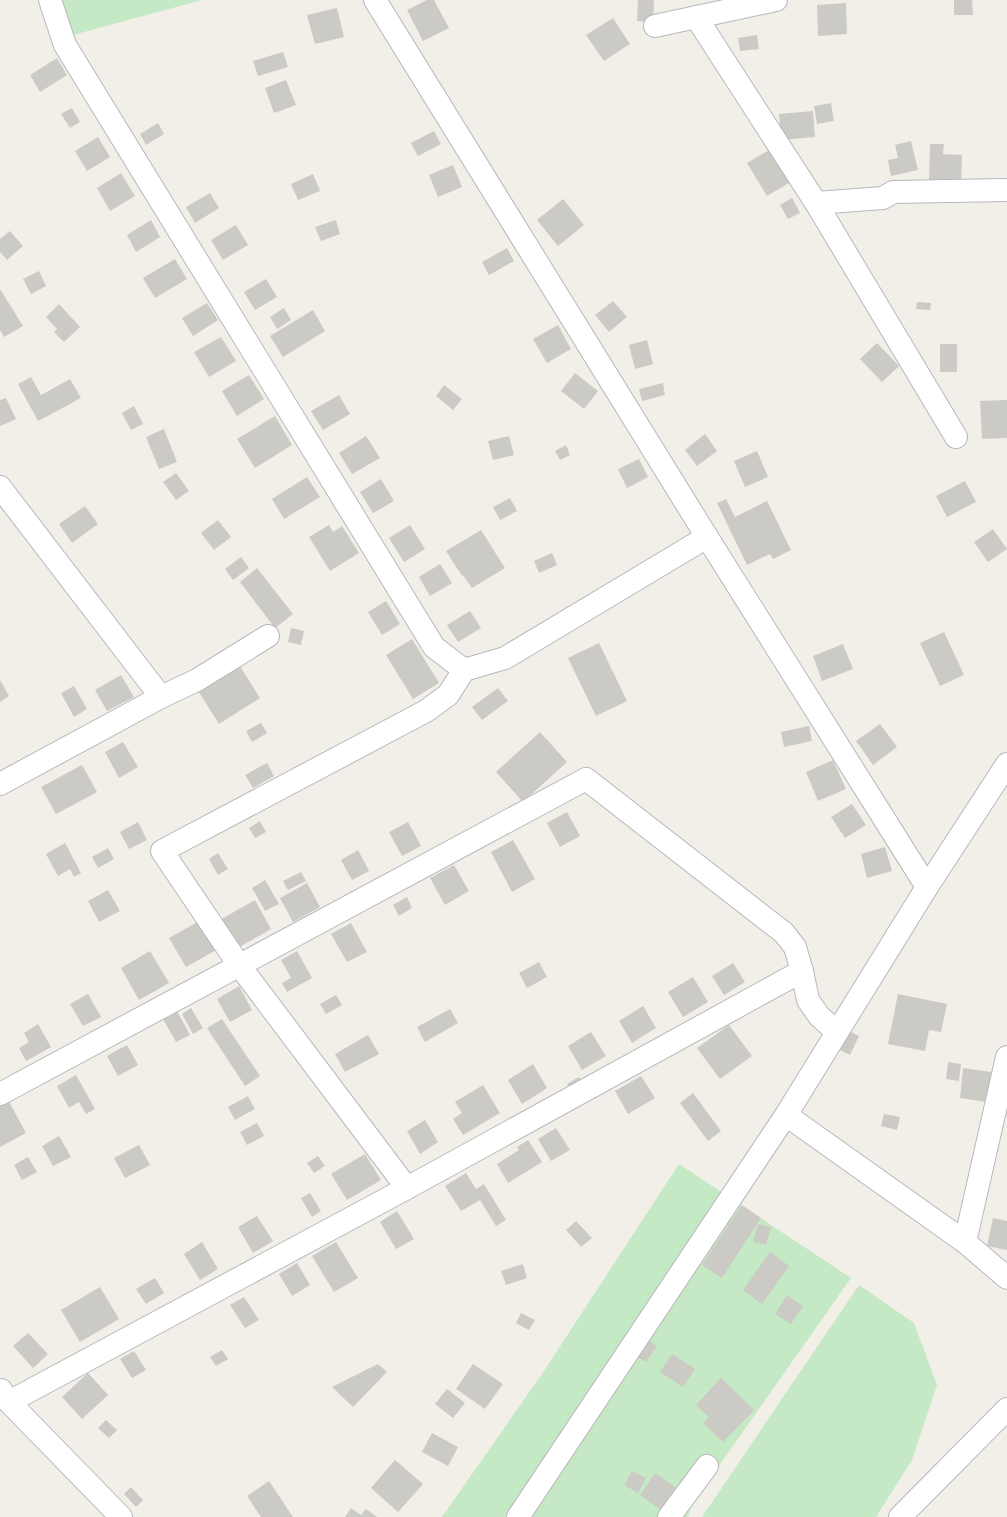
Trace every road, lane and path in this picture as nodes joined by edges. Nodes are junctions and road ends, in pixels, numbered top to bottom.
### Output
1 (50, 0) edge
2 (374, 0) edge
3 (776, 0) edge
4 (696, 17) junction
5 (655, 26) dead end
6 (1007, 190) edge
7 (816, 203) junction
8 (956, 436) dead end
9 (0, 487) edge
10 (7, 510) edge
11 (707, 537) junction
12 (268, 636) dead end
13 (464, 670) junction
14 (161, 697) junction
15 (1007, 764) edge
16 (0, 784) edge
17 (927, 887) junction
18 (238, 965) junction
19 (802, 971) junction
20 (837, 1032) junction
21 (1007, 1057) edge
22 (0, 1094) edge
23 (786, 1115) junction
24 (407, 1188) junction
25 (965, 1242) junction
26 (1007, 1278) edge
27 (5, 1396) edge
28 (1007, 1409) edge
29 (707, 1466) dead end
30 (121, 1517) edge
31 (518, 1517) edge
32 (669, 1517) edge
33 (900, 1517) edge

1 - 13 street
2 - 11 street
3 - 4 street
4 - 5 street
4 - 7 street
6 - 7 street
7 - 8 street
9 - 10 street
10 - 14 street
11 - 13 street
11 - 17 street
12 - 14 street
13 - 18 street
14 - 16 street
15 - 17 street
17 - 20 street
18 - 19 street
18 - 22 street
18 - 24 street
19 - 20 street
19 - 24 street
20 - 23 street
21 - 25 street
23 - 25 street
23 - 31 street
24 - 27 street
25 - 26 street
27 - 30 street
28 - 33 street
29 - 32 street

